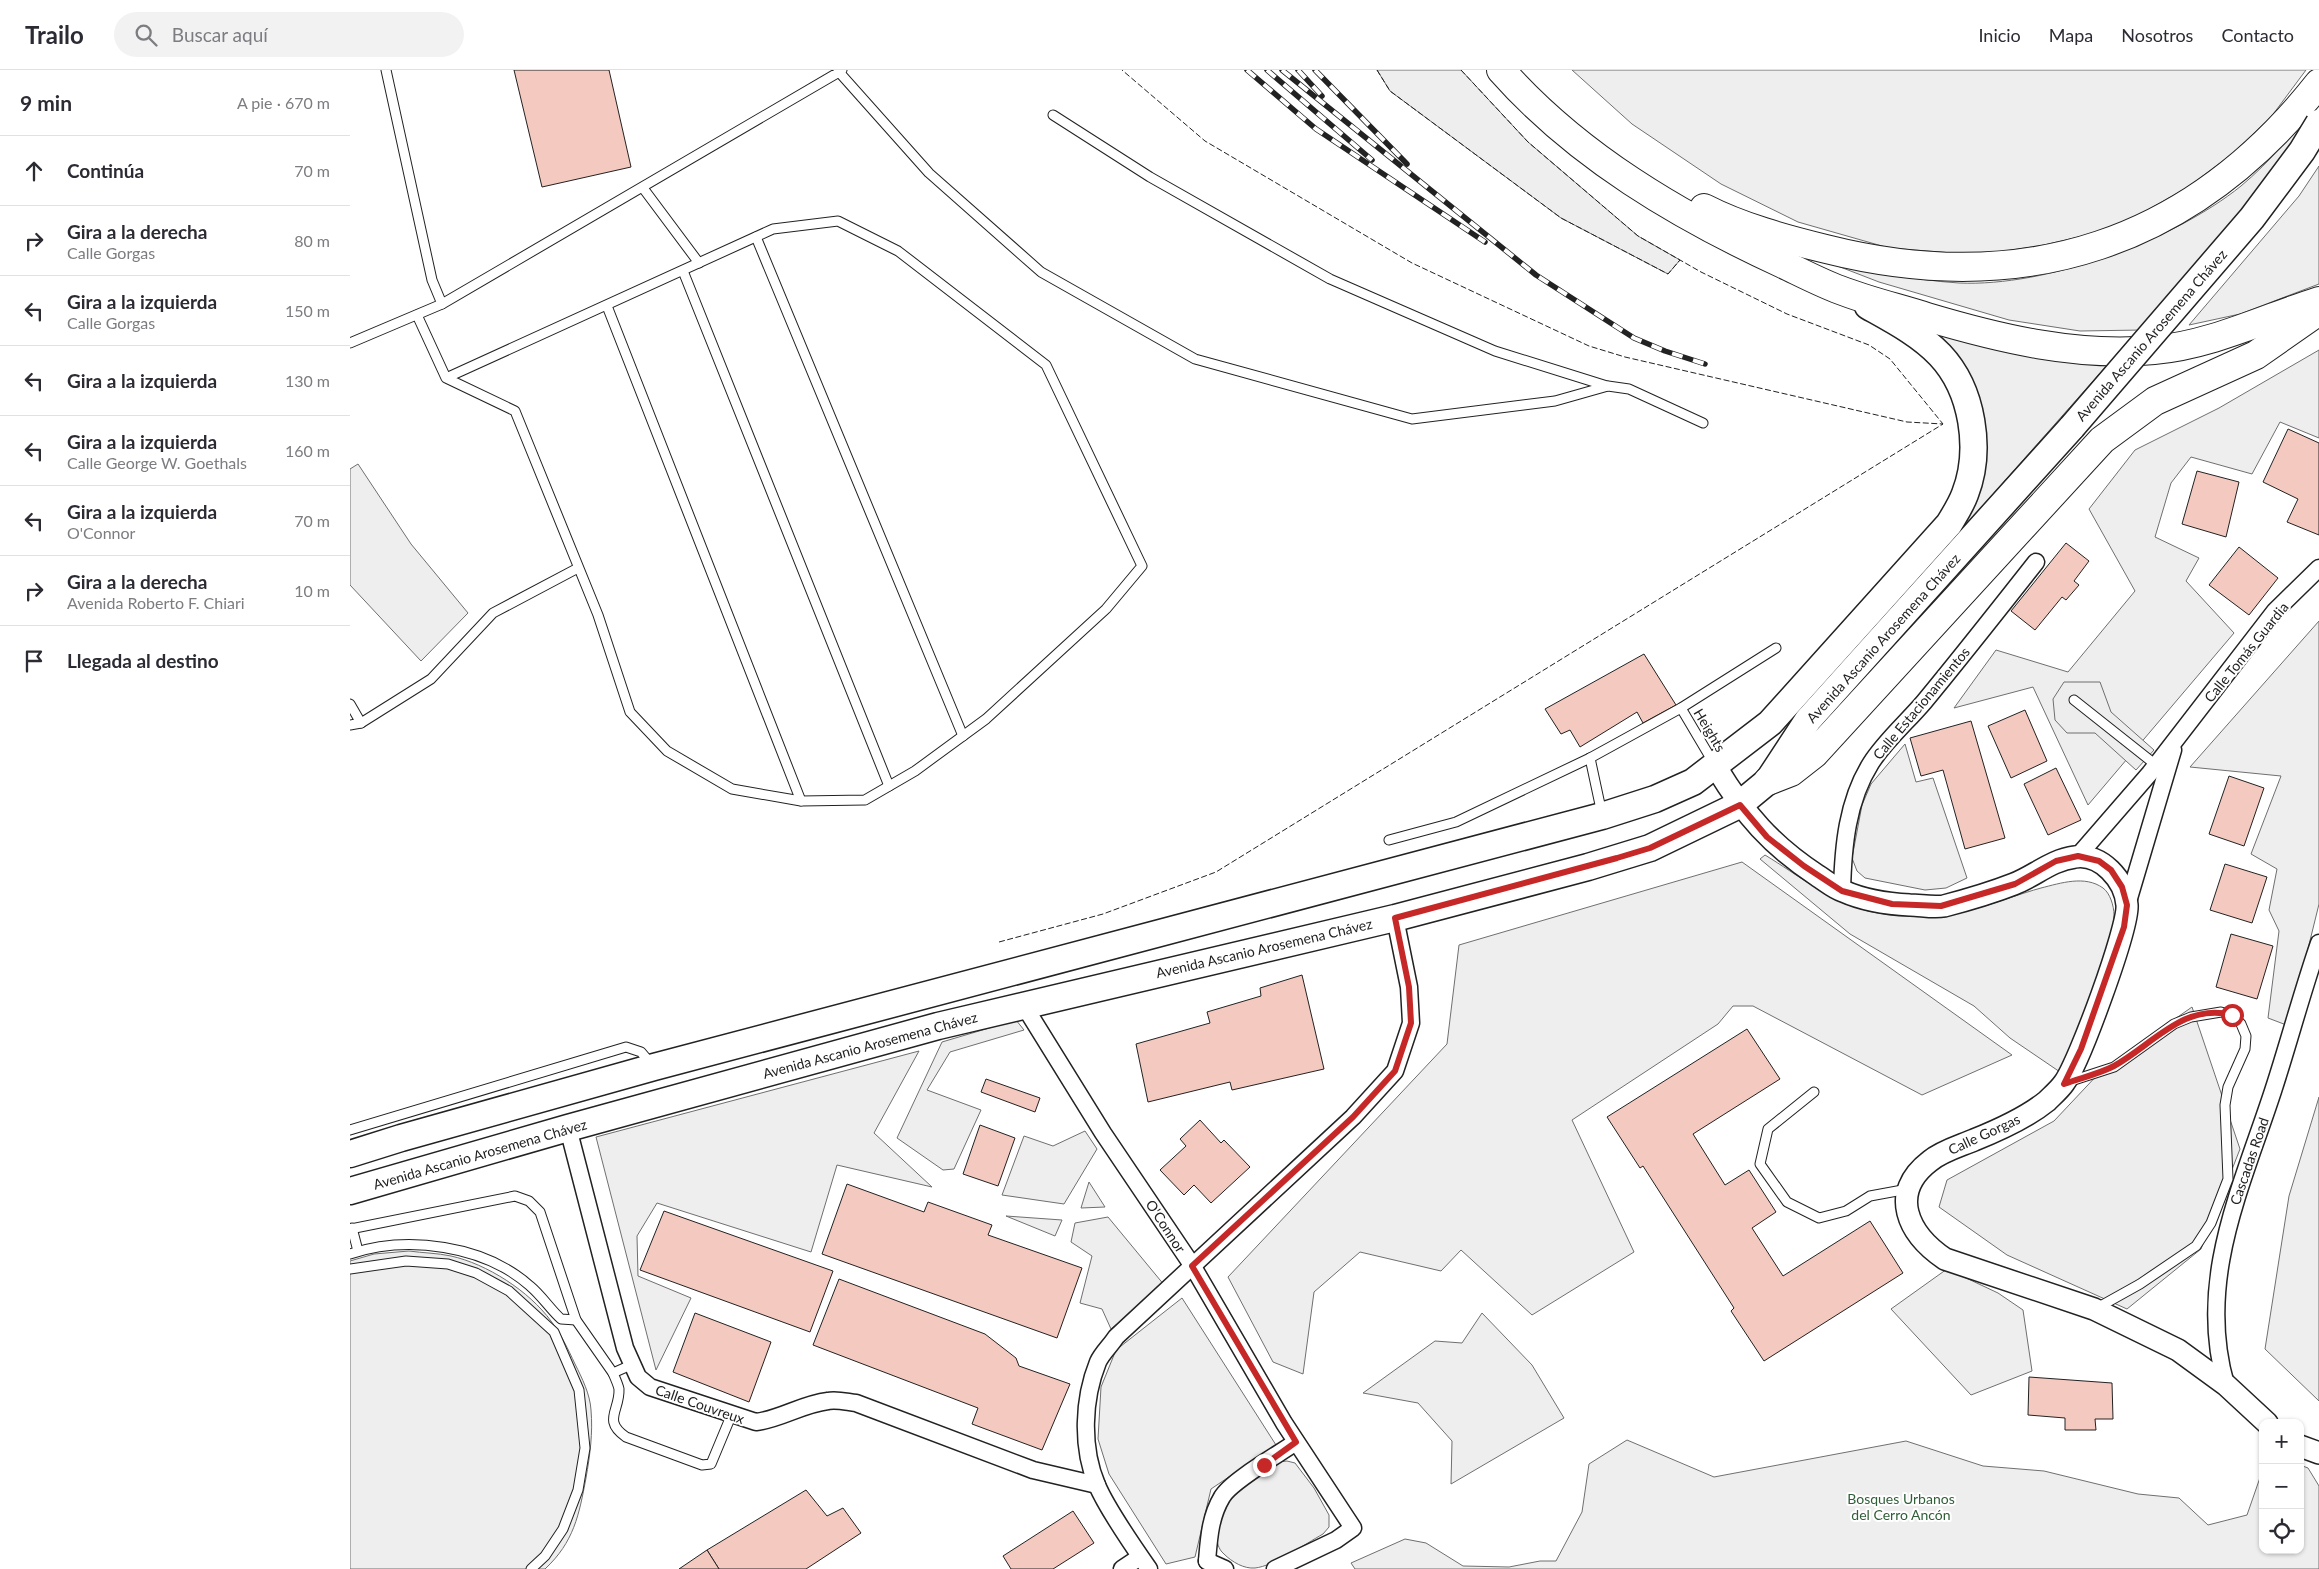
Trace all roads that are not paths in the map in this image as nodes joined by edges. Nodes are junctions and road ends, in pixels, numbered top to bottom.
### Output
1 (386, 70) edge
2 (1501, 70) edge
3 (840, 71) edge
4 (2319, 83) edge
5 (1053, 115) dead end
6 (2319, 123) edge
7 (1562, 131) junction
8 (643, 188) junction
9 (756, 237) junction
10 (699, 263) junction
11 (683, 271) junction
12 (1841, 291) junction
13 (2319, 300) edge
14 (442, 304) junction
15 (607, 306) junction
16 (2319, 311) edge
17 (417, 315) junction
18 (350, 343) edge
19 (446, 378) junction
20 (1608, 386) junction
21 (1703, 423) dead end
22 (2036, 562) dead end
23 (578, 568) junction
24 (2319, 568) edge
25 (1776, 648) dead end
26 (2074, 700) dead end
27 (350, 704) edge
28 (1681, 708) junction
29 (361, 723) junction
30 (350, 725) edge
31 (963, 736) junction
32 (2176, 738) junction
33 (1590, 758) junction
34 (2156, 765) junction
35 (1716, 767) junction
36 (1768, 781) junction
37 (889, 786) junction
38 (801, 801) junction
39 (1740, 805) junction
40 (1602, 816) junction
41 (1389, 840) dead end
42 (2078, 856) junction
43 (1842, 891) junction
44 (2127, 905) junction
45 (1395, 918) junction
46 (2319, 943) edge
47 (1023, 1004) junction
48 (654, 1067) junction
49 (2064, 1084) junction
50 (1814, 1092) dead end
51 (350, 1130) edge
52 (571, 1138) junction
53 (350, 1154) edge
54 (1909, 1189) junction
55 (350, 1191) edge
56 (351, 1229) edge
57 (354, 1252) edge
58 (1192, 1266) junction
59 (350, 1269) edge
60 (2094, 1309) junction
61 (576, 1320) junction
62 (631, 1365) junction
63 (613, 1373) junction
64 (2226, 1385) junction
65 (731, 1416) junction
66 (2264, 1419) edge
67 (1296, 1442) junction
68 (2304, 1447) edge
69 (2319, 1453) edge
70 (1097, 1485) junction
71 (1144, 1563) edge
72 (1201, 1565) edge
73 (531, 1569) edge
74 (1122, 1569) edge
75 (1225, 1569) edge
76 (1275, 1569) edge

1 - 14 lane
2 - 7 highway
3 - 8 lane
3 - 20 lane
4 - 7 highway
5 - 20 lane
6 - 36 main road, Avenida Ascanio Arosemena Chávez, bridge
7 - 12 highway
8 - 10 lane
8 - 14 lane
9 - 10 lane
9 - 31 lane
9 - 31 lane
10 - 11 lane
11 - 15 lane
11 - 37 lane
12 - 13 highway
12 - 35 main road, Avenida Ascanio Arosemena Chávez
14 - 17 lane
15 - 19 lane
15 - 38 lane
16 - 36 highway
17 - 18 lane
17 - 19 lane
19 - 23 lane
20 - 21 lane
22 - 43 street, Calle Estacionamientos
23 - 29 lane
23 - 38 lane
24 - 32 street, Calle Tomás Guardia
25 - 28 lane
26 - 34 lane
27 - 29 lane
28 - 33 lane
28 - 35 lane, Heights
29 - 30 lane
31 - 37 lane
32 - 34 street, Calle Tomás Guardia
32 - 44 street, Calle Tomás Guardia
33 - 40 lane
33 - 41 lane
34 - 42 street, Calle Tomás Guardia
35 - 39 street
35 - 40 main road, Avenida Ascanio Arosemena Chávez
36 - 39 main road, Avenida Ascanio Arosemena Chávez
37 - 38 lane
39 - 43 street
39 - 45 main road, Avenida Ascanio Arosemena Chávez
40 - 48 main road, Avenida Ascanio Arosemena Chávez
42 - 43 street
42 - 44 street, Calle Gorgas
44 - 49 street, Calle Gorgas
45 - 47 main road, Avenida Ascanio Arosemena Chávez
45 - 58 street
46 - 64 street, Cascadas Road
47 - 52 main road, Avenida Ascanio Arosemena Chávez
47 - 58 street, O'Connor
48 - 51 lane
48 - 53 main road, Avenida Ascanio Arosemena Chávez
49 - 54 street, Calle Gorgas
49 - 60 lane
50 - 54 lane
52 - 55 main road, Avenida Ascanio Arosemena Chávez
52 - 62 street, Calle Couvreux
54 - 60 street, Calle Gorgas
56 - 57 lane
56 - 61 lane
57 - 61 lane
58 - 67 street, O'Connor
58 - 70 street
59 - 73 lane
60 - 64 street, Calle Gorgas
61 - 63 lane
62 - 63 lane
62 - 65 street, Calle Couvreux
63 - 65 lane
64 - 66 street, Calle Gorgas
65 - 70 street, Calle Couvreux
67 - 72 street
67 - 76 street, O'Connor
68 - 69 street
70 - 71 street
71 - 74 street
72 - 75 street

